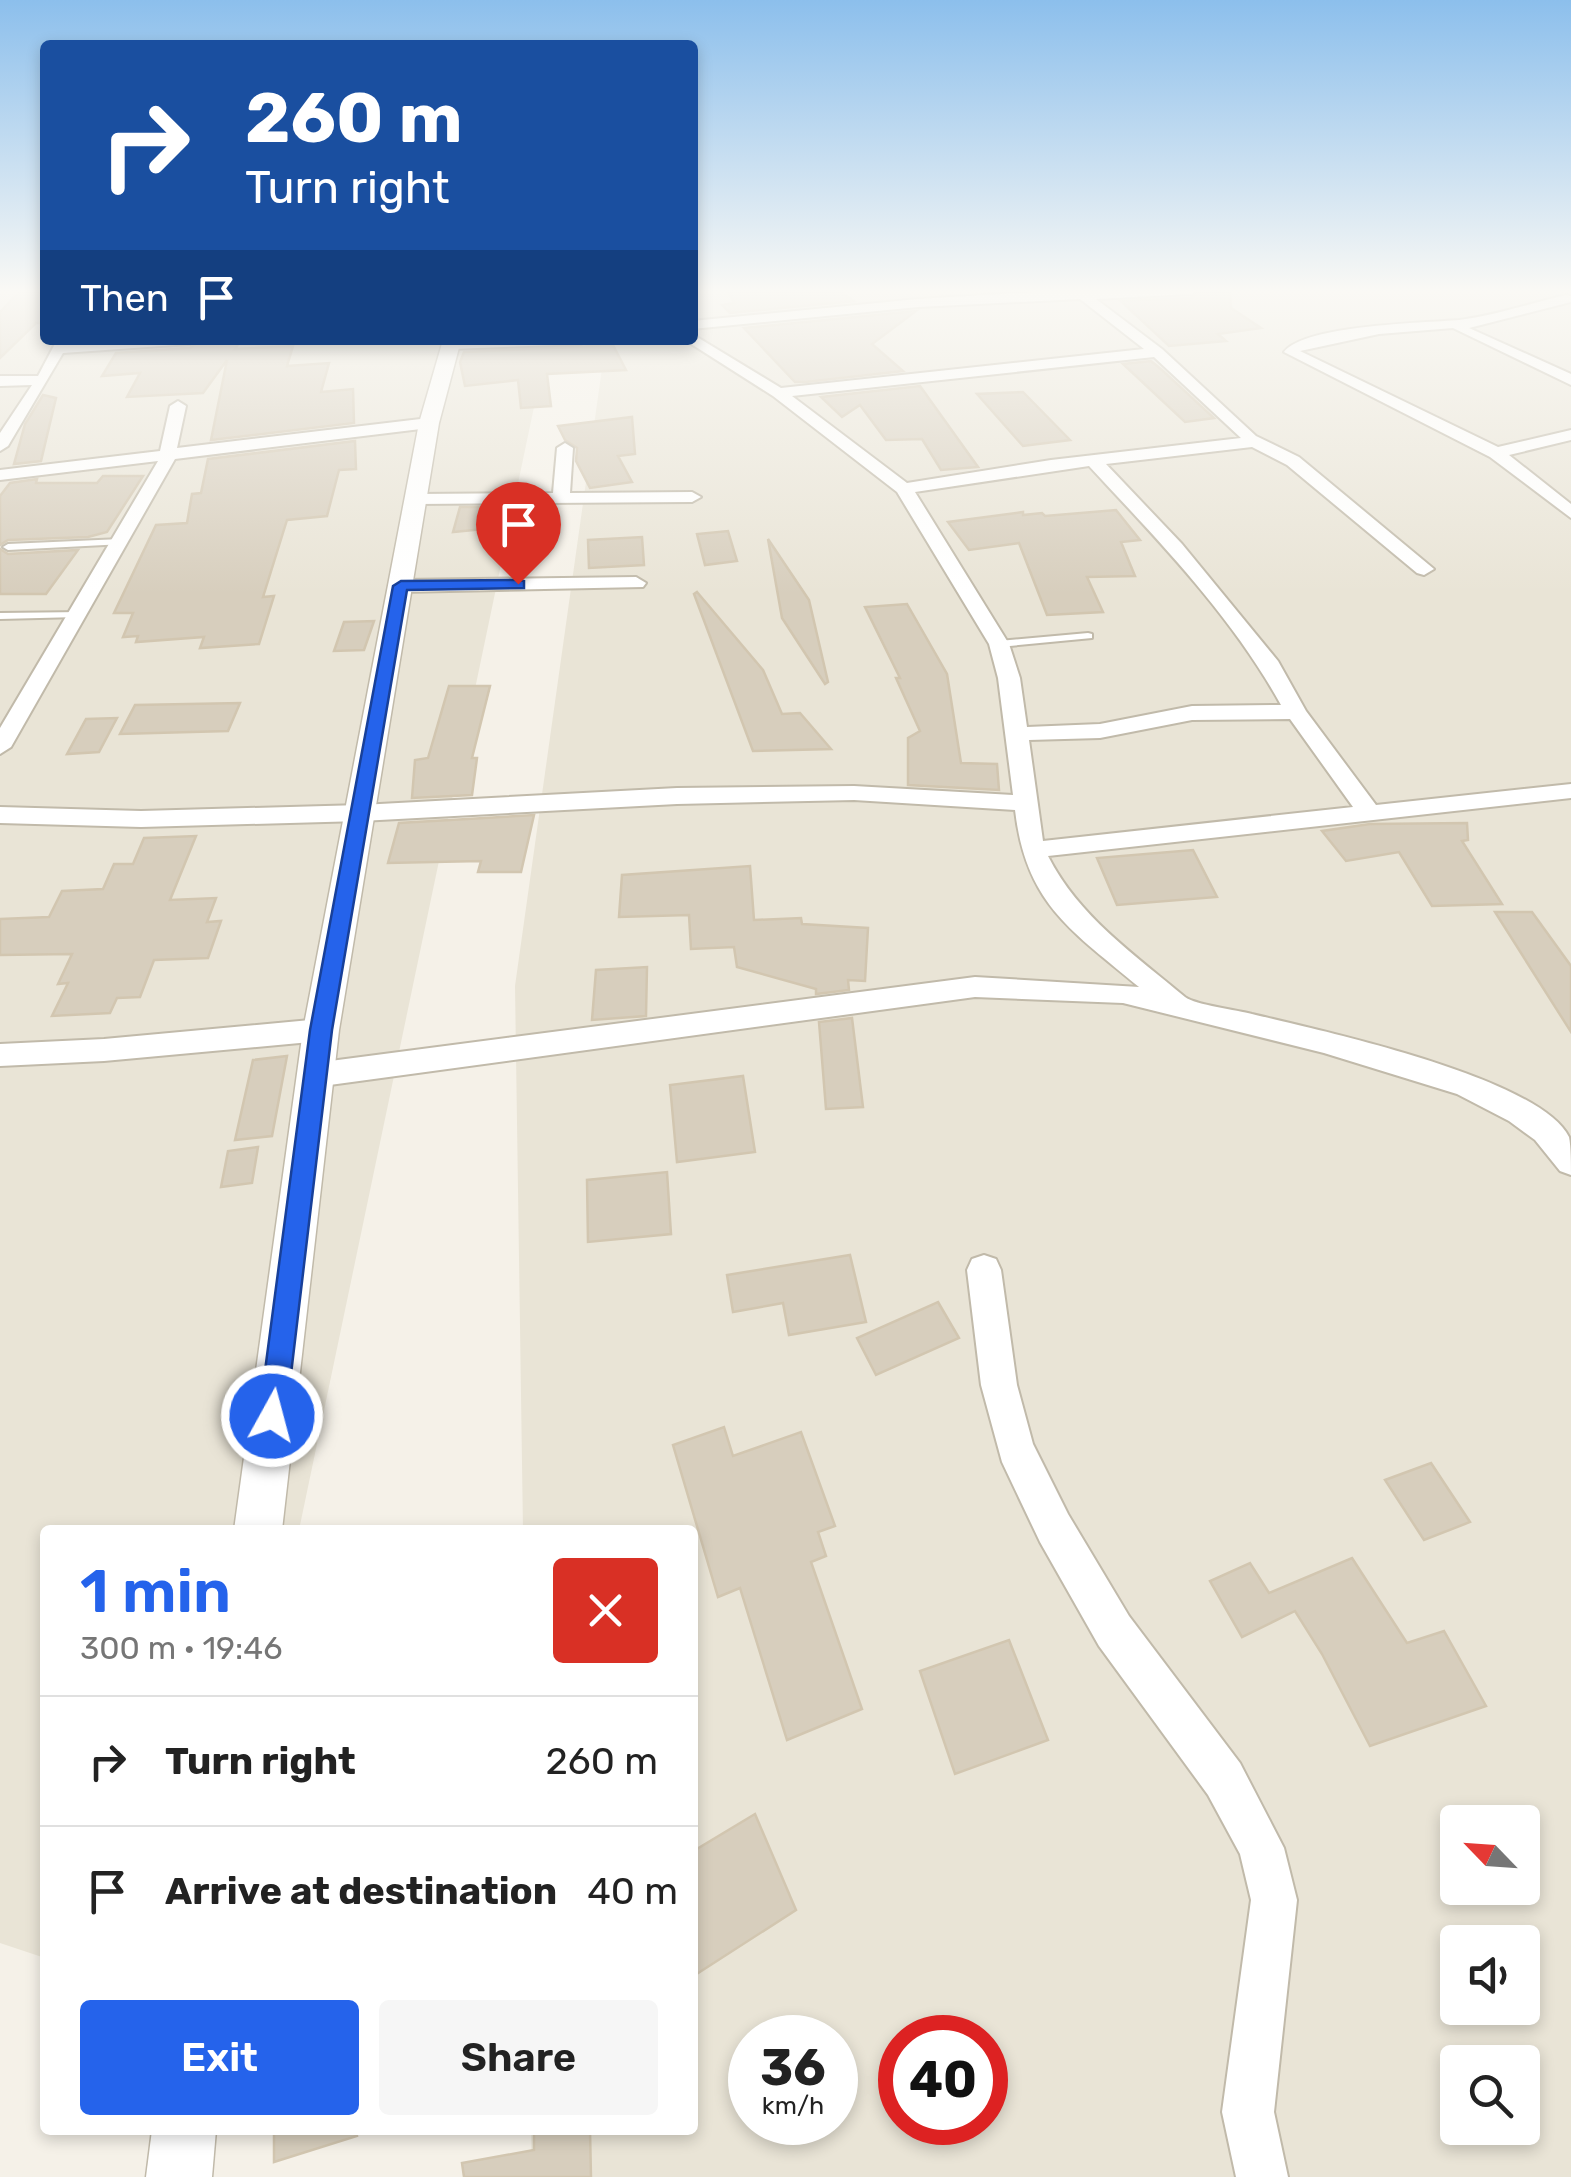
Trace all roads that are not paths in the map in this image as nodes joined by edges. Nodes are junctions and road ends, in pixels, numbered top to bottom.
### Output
1 (36, 392) edge
2 (438, 392) edge
3 (791, 392) edge
4 (1200, 392) edge
5 (1371, 392) edge
6 (778, 393) joint
7 (178, 406) dead end
8 (429, 423) junction
9 (1571, 435) edge
10 (1252, 440) junction
11 (0, 446) edge
12 (565, 448) dead end
13 (1496, 453) junction
14 (170, 455) junction
15 (1094, 461) junction
16 (0, 475) edge
17 (904, 490) junction
18 (692, 497) dead end
19 (561, 498) junction
20 (416, 499) junction
21 (1571, 512) edge
22 (121, 542) junction
23 (8, 548) dead end
24 (1424, 569) dead end
25 (636, 584) dead end
26 (401, 586) junction
27 (79, 614) junction
28 (0, 616) edge
29 (1088, 636) dead end
30 (999, 644) junction
31 (1296, 712) junction
32 (1016, 734) junction
33 (0, 747) edge
34 (1571, 791) edge
35 (1023, 802) junction
36 (1369, 812) junction
37 (361, 813) junction
38 (0, 815) edge
39 (1032, 850) junction
40 (1186, 1008) junction
41 (321, 1030) junction
42 (0, 1055) edge
43 (314, 1075) junction
44 (1571, 1162) edge
45 (984, 1270) dead end
46 (259, 1525) edge
47 (1262, 2177) edge

1 - 11 street
2 - 8 street
3 - 6 street
4 - 10 street
5 - 13 street
6 - 17 street
7 - 14 street
8 - 14 street
8 - 20 street
9 - 13 street
10 - 15 street
10 - 24 street
12 - 19 street
13 - 21 street
14 - 16 street
14 - 22 street
15 - 17 street
15 - 31 street
17 - 30 street
18 - 19 street
19 - 20 street
20 - 26 street
22 - 23 lane
22 - 27 street
25 - 26 street
26 - 37 street
27 - 28 lane
27 - 33 street
29 - 30 lane
30 - 32 street
31 - 32 street
31 - 36 street
32 - 35 street
34 - 36 street
35 - 37 street
35 - 39 street
36 - 39 street
37 - 38 street
37 - 41 street
39 - 40 street
40 - 43 street
40 - 44 street
41 - 42 street
41 - 43 street
43 - 46 street
45 - 47 street

